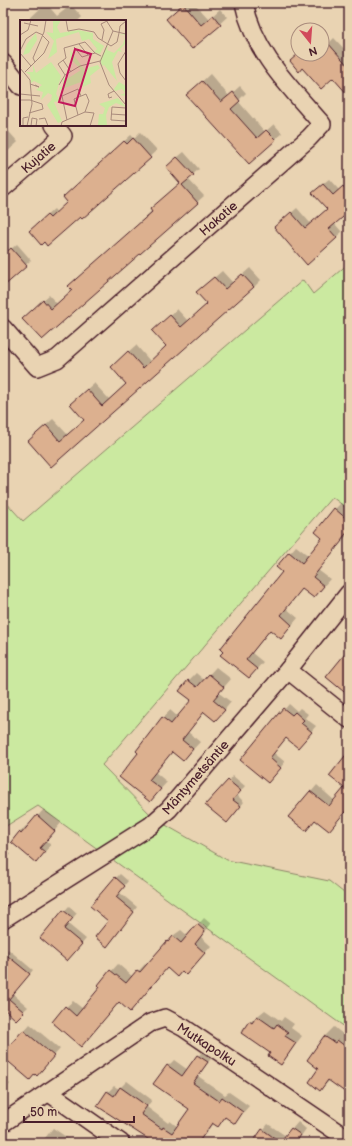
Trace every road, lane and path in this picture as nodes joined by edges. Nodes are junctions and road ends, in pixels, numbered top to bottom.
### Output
1 (244, 3) edge
2 (3, 64) edge
3 (20, 85) edge
4 (55, 126) edge
5 (3, 188) edge
6 (3, 328) edge
7 (349, 593) edge
8 (288, 670) junction
9 (349, 719) edge
10 (3, 919) edge
11 (48, 1092) junction
12 (3, 1123) edge
13 (349, 1140) edge
14 (121, 1143) edge

1 - 6 street, Hakatie
2 - 3 street
4 - 5 street, Kujatie
7 - 8 street, Mäntymetsäntie
8 - 9 street
8 - 10 street, Mäntymetsäntie
11 - 12 street, Mutkapolku
11 - 13 street, Mutkapolku
11 - 14 street

